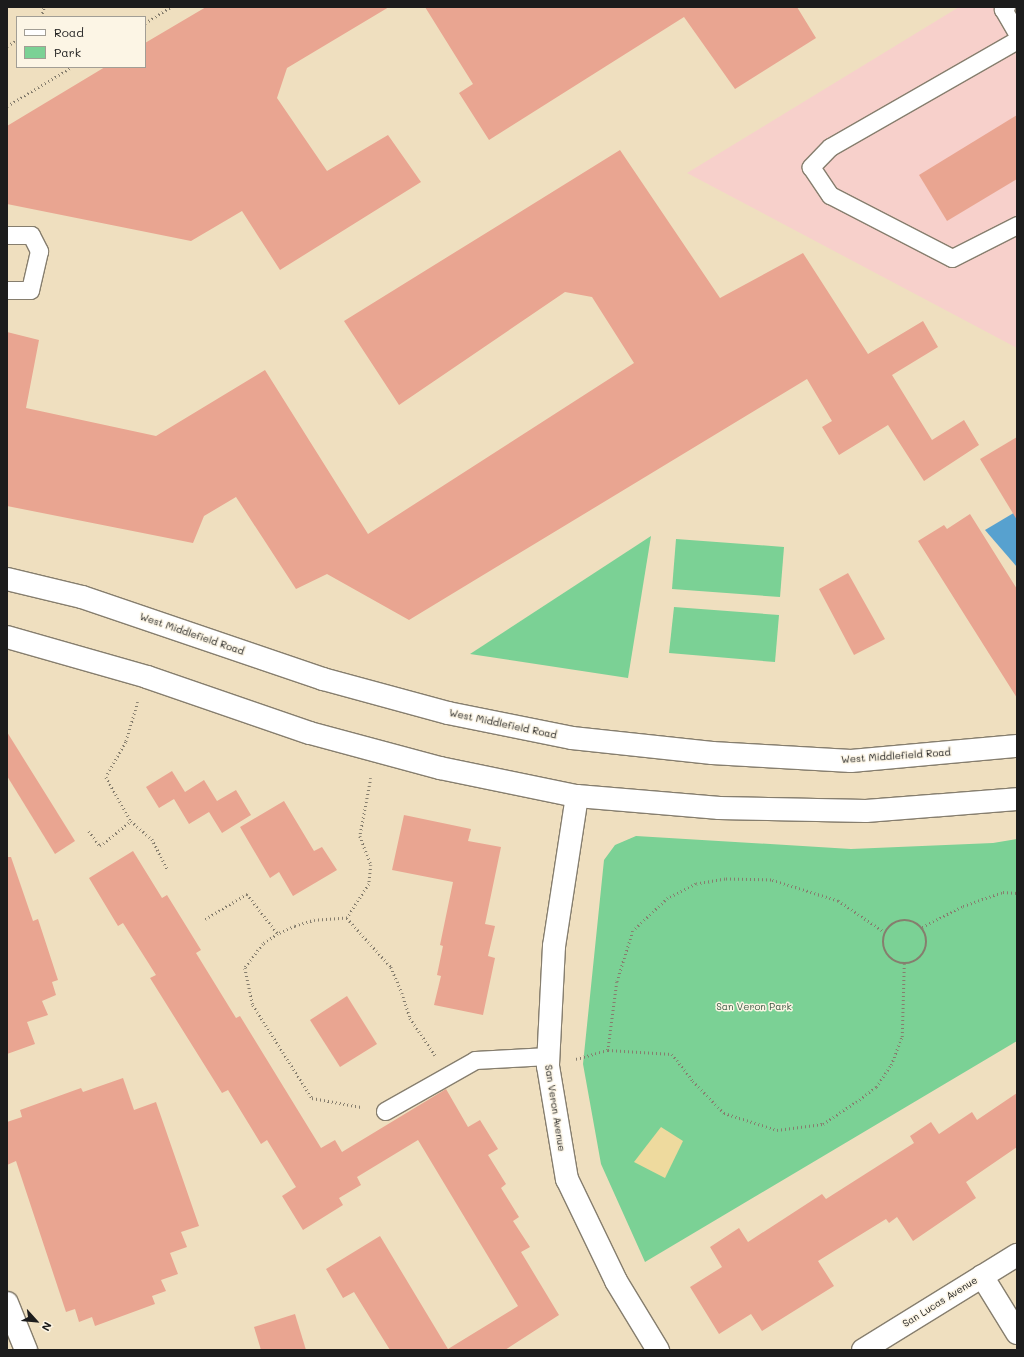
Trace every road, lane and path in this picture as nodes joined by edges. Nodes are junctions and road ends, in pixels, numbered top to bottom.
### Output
1 (171, 7) edge
2 (1006, 7) edge
3 (146, 22) edge
4 (1017, 33) edge
5 (1017, 40) edge
6 (16, 41) edge
7 (7, 46) edge
8 (70, 68) edge
9 (7, 106) edge
10 (1017, 225) edge
11 (7, 235) edge
12 (7, 290) edge
13 (7, 579) edge
14 (7, 637) edge
15 (147, 677) junction
16 (1017, 746) edge
17 (379, 751) junction
18 (577, 796) junction
19 (1017, 799) edge
20 (132, 821) junction
21 (89, 831) dead end
22 (168, 870) dead end
23 (1017, 893) edge
24 (347, 918) junction
25 (205, 919) dead end
26 (922, 927) junction
27 (885, 933) junction
28 (278, 934) junction
29 (904, 964) junction
30 (608, 1050) junction
31 (548, 1061) junction
32 (448, 1076) junction
33 (385, 1111) joint
34 (1017, 1255) edge
35 (982, 1276) junction
36 (7, 1303) edge
37 (1017, 1333) edge
38 (26, 1350) edge
39 (658, 1350) edge
40 (863, 1350) edge

1 - 3 path
2 - 4 lane
5 - 10 lane
6 - 7 path
8 - 9 path
11 - 12 lane
13 - 16 main road, West Middlefield Road
14 - 15 main road
15 - 17 main road
15 - 20 path
17 - 18 main road
17 - 24 path
18 - 19 main road
18 - 31 main road, San Veron Avenue
20 - 21 path
20 - 22 path
23 - 26 path
24 - 28 path
24 - 32 path
25 - 28 path
26 - 27 path
26 - 29 path
27 - 29 path
27 - 30 path
28 - 33 path
29 - 30 path
30 - 31 path
31 - 32 lane
31 - 39 main road, San Veron Avenue
32 - 33 lane
34 - 35 main road, San Lucas Avenue
35 - 37 main road
35 - 40 main road, San Lucas Avenue
36 - 38 main road

